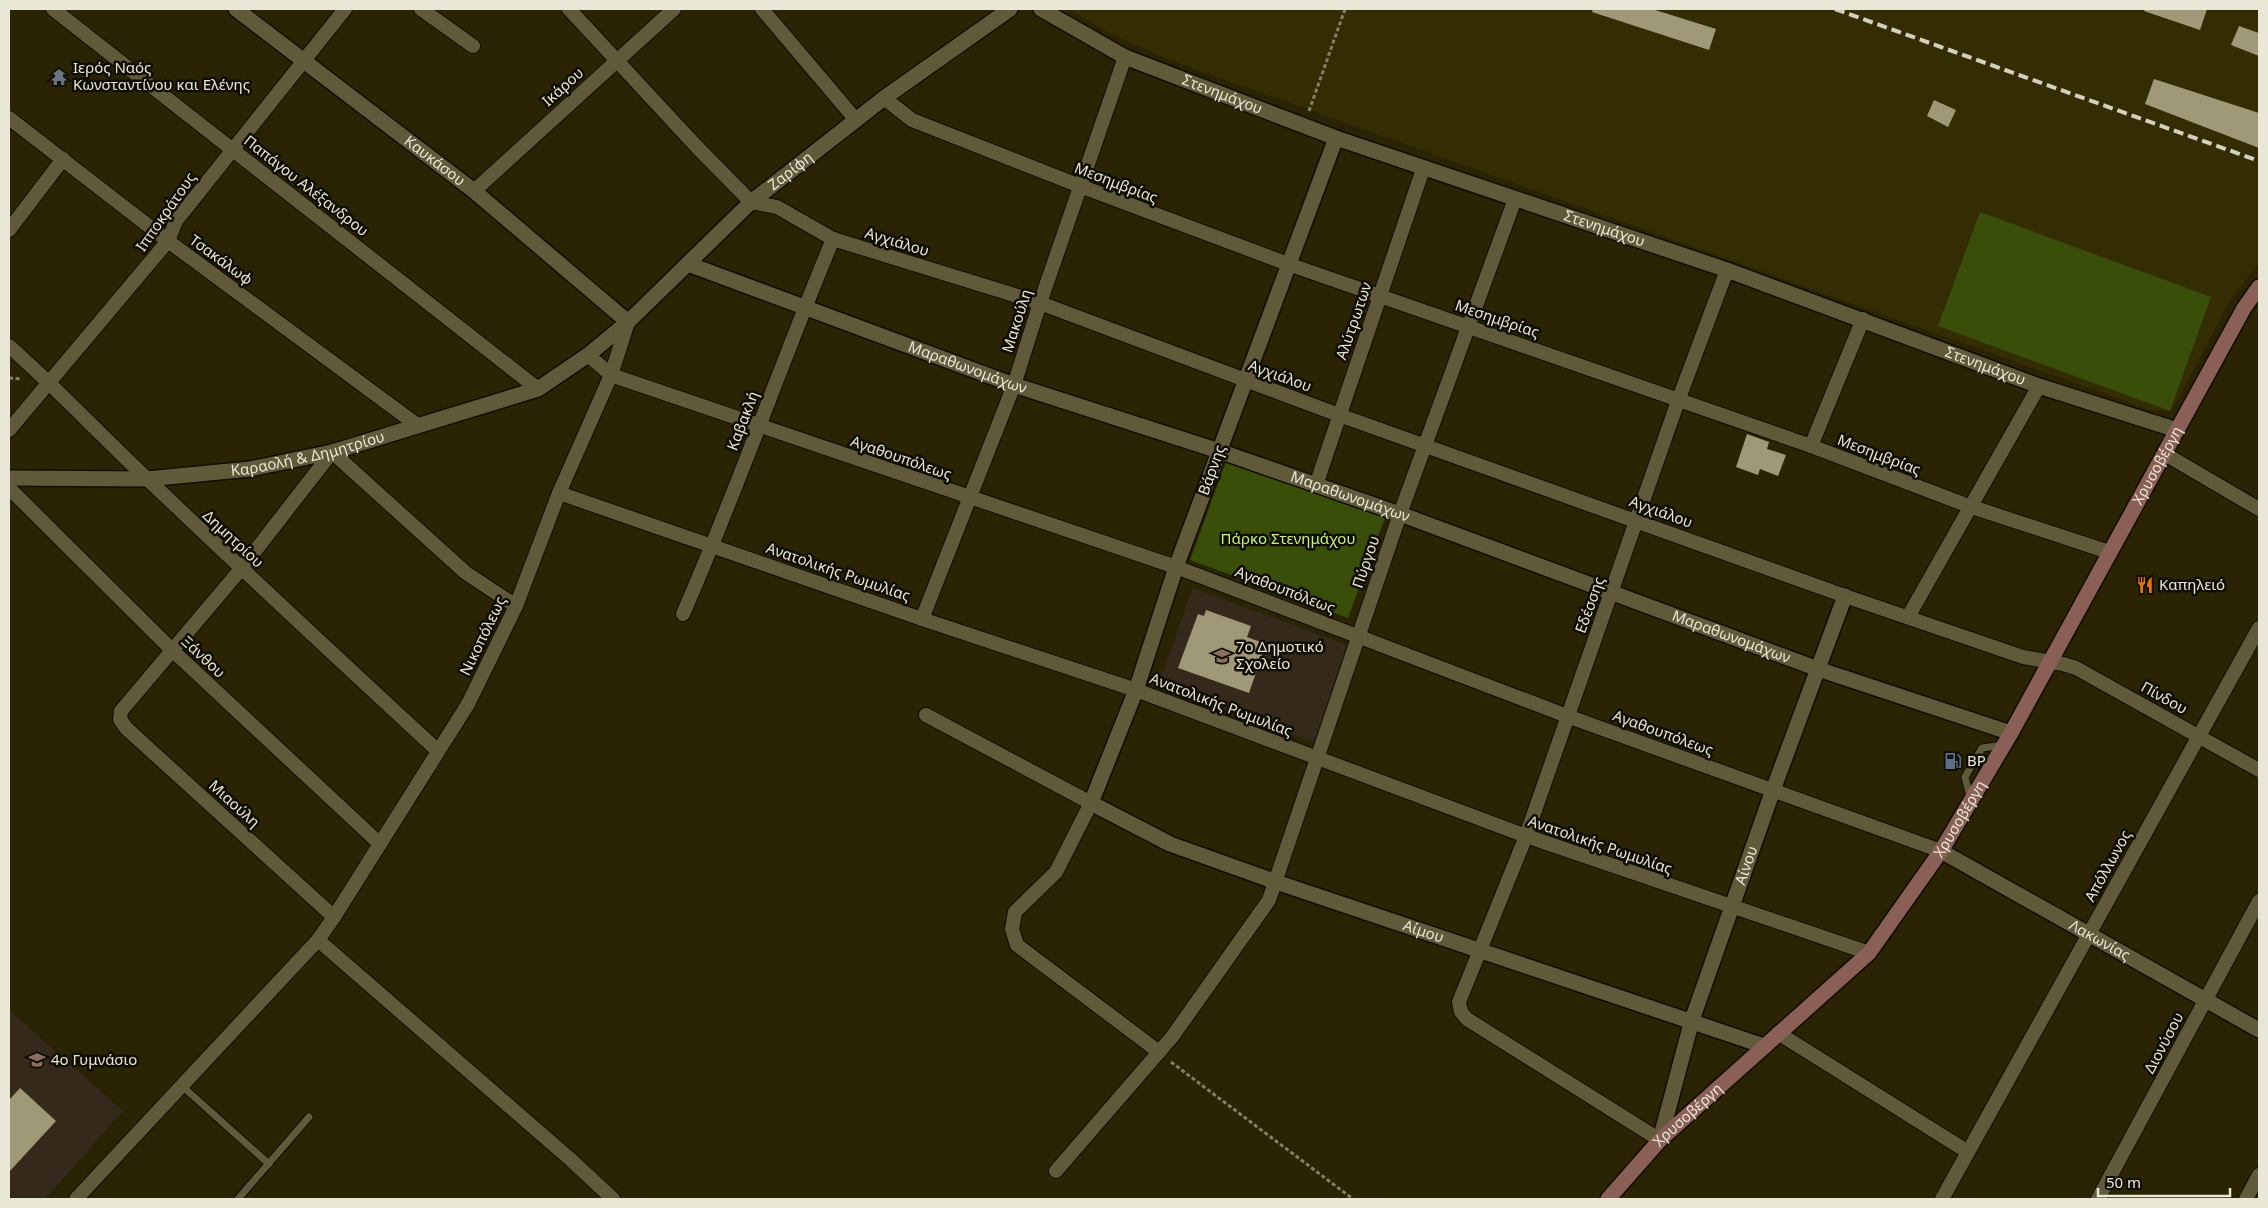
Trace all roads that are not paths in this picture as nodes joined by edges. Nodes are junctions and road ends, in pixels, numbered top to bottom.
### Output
1 (52, 9) edge
2 (236, 9) edge
3 (345, 9) edge
4 (421, 9) edge
5 (569, 9) edge
6 (674, 9) edge
7 (762, 9) edge
8 (1010, 9) edge
9 (1040, 9) edge
10 (473, 46) dead end
11 (1125, 57) junction
12 (616, 61) junction
13 (303, 62) junction
14 (884, 98) junction
15 (9, 118) edge
16 (856, 120) junction
17 (1336, 138) junction
18 (232, 149) junction
19 (63, 159) junction
20 (1423, 169) junction
21 (1080, 186) junction
22 (474, 190) junction
23 (1515, 199) junction
24 (751, 202) junction
25 (9, 230) edge
26 (833, 239) junction
27 (168, 241) junction
28 (688, 264) junction
29 (1288, 264) junction
30 (1727, 270) junction
31 (2259, 287) edge
32 (1380, 295) junction
33 (1040, 303) junction
34 (804, 309) junction
35 (1863, 319) junction
36 (628, 322) junction
37 (1469, 326) junction
38 (9, 346) edge
39 (588, 355) junction
40 (611, 375) junction
41 (1245, 380) junction
42 (50, 382) junction
43 (1014, 385) junction
44 (2039, 386) junction
45 (538, 389) junction
46 (1678, 401) junction
47 (1339, 415) junction
48 (417, 425) junction
49 (758, 426) junction
50 (9, 430) edge
51 (2177, 430) junction
52 (1811, 446) junction
53 (1425, 447) junction
54 (1220, 451) junction
55 (332, 452) junction
56 (2165, 454) junction
57 (9, 478) edge
58 (147, 479) junction
59 (1316, 485) junction
60 (9, 488) edge
61 (559, 493) junction
62 (969, 498) junction
63 (1969, 506) junction
64 (2259, 509) edge
65 (1400, 514) junction
66 (1636, 520) junction
67 (713, 546) junction
68 (2109, 552) junction
69 (1176, 567) junction
70 (241, 569) junction
71 (1612, 594) junction
72 (1845, 596) junction
73 (516, 606) junction
74 (683, 614) dead end
75 (1908, 617) junction
76 (922, 619) junction
77 (2259, 628) edge
78 (1358, 635) junction
79 (172, 650) junction
80 (2051, 662) junction
81 (1818, 669) junction
82 (1136, 690) junction
83 (926, 715) dead end
84 (1567, 716) junction
85 (2199, 736) junction
86 (2008, 739) junction
87 (438, 752) junction
88 (1316, 759) junction
89 (2259, 770) edge
90 (1773, 790) junction
91 (1091, 803) junction
92 (1526, 836) junction
93 (380, 844) junction
94 (1941, 851) junction
95 (1276, 882) junction
96 (2259, 901) edge
97 (1732, 908) junction
98 (334, 917) junction
99 (2089, 934) junction
100 (318, 940) junction
101 (1482, 951) junction
102 (1869, 954) junction
103 (2206, 1000) junction
104 (1692, 1020) junction
105 (2259, 1030) edge
106 (1778, 1033) junction
107 (1764, 1046) junction
108 (1159, 1052) junction
109 (182, 1086) junction
110 (310, 1117) dead end
111 (1660, 1140) junction
112 (1968, 1152) junction
113 (269, 1164) junction
114 (1056, 1170) dead end
115 (2259, 1175) edge
116 (76, 1199) edge
117 (238, 1199) edge
118 (613, 1199) edge
119 (1609, 1199) edge
120 (1942, 1199) edge
121 (2098, 1199) edge
122 (2246, 1199) edge

1 - 18 street, Παπάγου Αλέξανδρου
2 - 13 street, Καυκάσου
3 - 13 street, Ιπποκράτους
4 - 10 street
5 - 12 street
6 - 12 street, Ικάρου
7 - 16 street
8 - 14 street, Ζαρίφη
9 - 11 street, Στενημάχου
11 - 17 street, Στενημάχου
11 - 21 street, Μακούλη
12 - 22 street, Ικάρου
12 - 24 street
13 - 18 street, Ιπποκράτους
13 - 22 street, Καυκάσου
14 - 16 street, Ζαρίφη
14 - 21 street, Μεσημβρίας
15 - 19 street, Τσακάλωφ
16 - 24 street, Ζαρίφη
17 - 20 street, Στενημάχου
17 - 29 street, Βάρνης
18 - 27 street, Ιπποκράτους
18 - 45 street, Παπάγου Αλέξανδρου
19 - 25 street
19 - 27 street, Τσακάλωφ
20 - 23 street, Στενημάχου
20 - 32 street, Αλύτρωτων
21 - 29 street, Μεσημβρίας
21 - 33 street, Μακούλη
22 - 36 street, Καυκάσου
23 - 30 street, Στενημάχου
23 - 37 street, Πύργου
24 - 26 street, Αγχιάλου
24 - 28 street, Ζαρίφη
26 - 33 street, Αγχιάλου
26 - 34 street, Καβακλή
27 - 42 street, Ιπποκράτους
27 - 48 street, Τσακάλωφ
28 - 34 street, Μαραθωνομάχων
28 - 36 street, Ζαρίφη
29 - 32 street, Μεσημβρίας
29 - 41 street, Βάρνης
30 - 35 street, Στενημάχου
30 - 46 street, Εδέσσης
31 - 51 main road, Χρυσοβέργη
32 - 37 street, Μεσημβρίας
32 - 47 street, Αλύτρωτων
33 - 41 street, Αγχιάλου
33 - 43 street, Μακούλη
34 - 43 street, Μαραθωνομάχων
34 - 49 street, Καβακλή
35 - 44 street, Στενημάχου
35 - 52 street
36 - 39 street, Ζαρίφη
36 - 40 street, Νικοπόλεως
37 - 46 street, Μεσημβρίας
37 - 53 street, Πύργου
38 - 42 street, Δημητρίου
39 - 40 street
39 - 45 street, Καραολή & Δημητρίου
40 - 49 street, Αγαθουπόλεως
40 - 61 street, Νικοπόλεως
41 - 47 street, Αγχιάλου
41 - 54 street, Βάρνης
42 - 50 street, Ιπποκράτους
42 - 58 street, Δημητρίου
43 - 54 street, Μαραθωνομάχων
43 - 62 street, Μακούλη
44 - 51 street, Στενημάχου
44 - 63 street
45 - 48 street, Καραολή & Δημητρίου
46 - 52 street, Μεσημβρίας
46 - 66 street, Εδέσσης
47 - 53 street, Αγχιάλου
47 - 59 street, Αλύτρωτων
48 - 55 street, Καραολή & Δημητρίου
49 - 62 street, Αγαθουπόλεως
49 - 67 street, Καβακλή
51 - 56 main road, Χρυσοβέργη
52 - 63 street, Μεσημβρίας
53 - 65 street, Πύργου
53 - 66 street, Αγχιάλου
54 - 59 street, Μαραθωνομάχων
54 - 69 street, Βάρνης
55 - 58 street, Καραολή & Δημητρίου
55 - 70 street
55 - 73 street
56 - 64 street
56 - 68 main road, Χρυσοβέργη
57 - 58 street, Καραολή & Δημητρίου
58 - 70 street, Δημητρίου
59 - 65 street, Μαραθωνομάχων
60 - 79 street, Ξάνθου
61 - 67 street, Ανατολικής Ρωμυλίας
61 - 73 street, Νικοπόλεως
62 - 69 street, Αγαθουπόλεως
62 - 76 street, Μακούλη
63 - 68 street, Μεσημβρίας
63 - 75 street
65 - 71 street, Μαραθωνομάχων
65 - 78 street, Πύργου
66 - 71 street, Εδέσσης
66 - 72 street, Αγχιάλου
67 - 74 street, Καβακλή
67 - 76 street, Ανατολικής Ρωμυλίας
68 - 80 main road, Χρυσοβέργη
69 - 78 street, Αγαθουπόλεως
69 - 82 street, Βάρνης
70 - 79 street
70 - 87 street, Δημητρίου
71 - 81 street, Μαραθωνομάχων
71 - 84 street, Εδέσσης
72 - 75 street, Αγχιάλου
72 - 81 street, Αίνου
73 - 87 street, Νικοπόλεως
75 - 80 street, Αγχιάλου
76 - 82 street, Ανατολικής Ρωμυλίας
77 - 85 street, Απόλλωνος
78 - 84 street, Αγαθουπόλεως
78 - 88 street, Πύργου
79 - 93 street, Ξάνθου
79 - 98 street, Μιαούλη
80 - 85 street, Πίνδου
80 - 86 main road, Χρυσοβέργη
81 - 86 street, Μαραθωνομάχων
81 - 90 street, Αίνου
82 - 88 street, Ανατολικής Ρωμυλίας
82 - 91 street, Βάρνης
83 - 91 street
84 - 90 street, Αγαθουπόλεως
84 - 92 street, Εδέσσης
85 - 89 street, Πίνδου
85 - 99 street, Απόλλωνος
86 - 94 main road, Χρυσοβέργη
87 - 93 street, Νικοπόλεως
88 - 92 street, Ανατολικής Ρωμυλίας
88 - 95 street, Πύργου
90 - 94 street, Αγαθουπόλεως
90 - 97 street, Αίνου
91 - 95 street, Αίμου
91 - 108 street
92 - 97 street, Ανατολικής Ρωμυλίας
92 - 101 street, Εδέσσης
93 - 98 street, Νικοπόλεως
94 - 99 street, Λακωνίας
94 - 102 main road, Χρυσοβέργη
95 - 101 street, Αίμου
95 - 108 street, Πύργου
96 - 103 street, Διονύσου
97 - 102 street, Ανατολικής Ρωμυλίας
97 - 104 street, Αίνου
98 - 100 street, Νικοπόλεως
99 - 103 street, Λακωνίας
99 - 112 street, Απόλλωνος
100 - 109 street, Νικοπόλεως
100 - 118 street
101 - 104 street, Αίμου
101 - 111 street, Εδέσσης
102 - 106 main road, Χρυσοβέργη
103 - 105 street, Λακωνίας
103 - 121 street, Διονύσου
104 - 107 street, Αίμου
104 - 111 street, Αίνου
106 - 107 main road, Χρυσοβέργη
106 - 112 street
107 - 111 main road, Χρυσοβέργη
108 - 114 street, Πύργου
109 - 113 lane
109 - 116 street, Νικοπόλεως
110 - 113 lane
111 - 119 main road, Χρυσοβέργη
112 - 120 street, Απόλλωνος
113 - 117 lane
115 - 122 street

